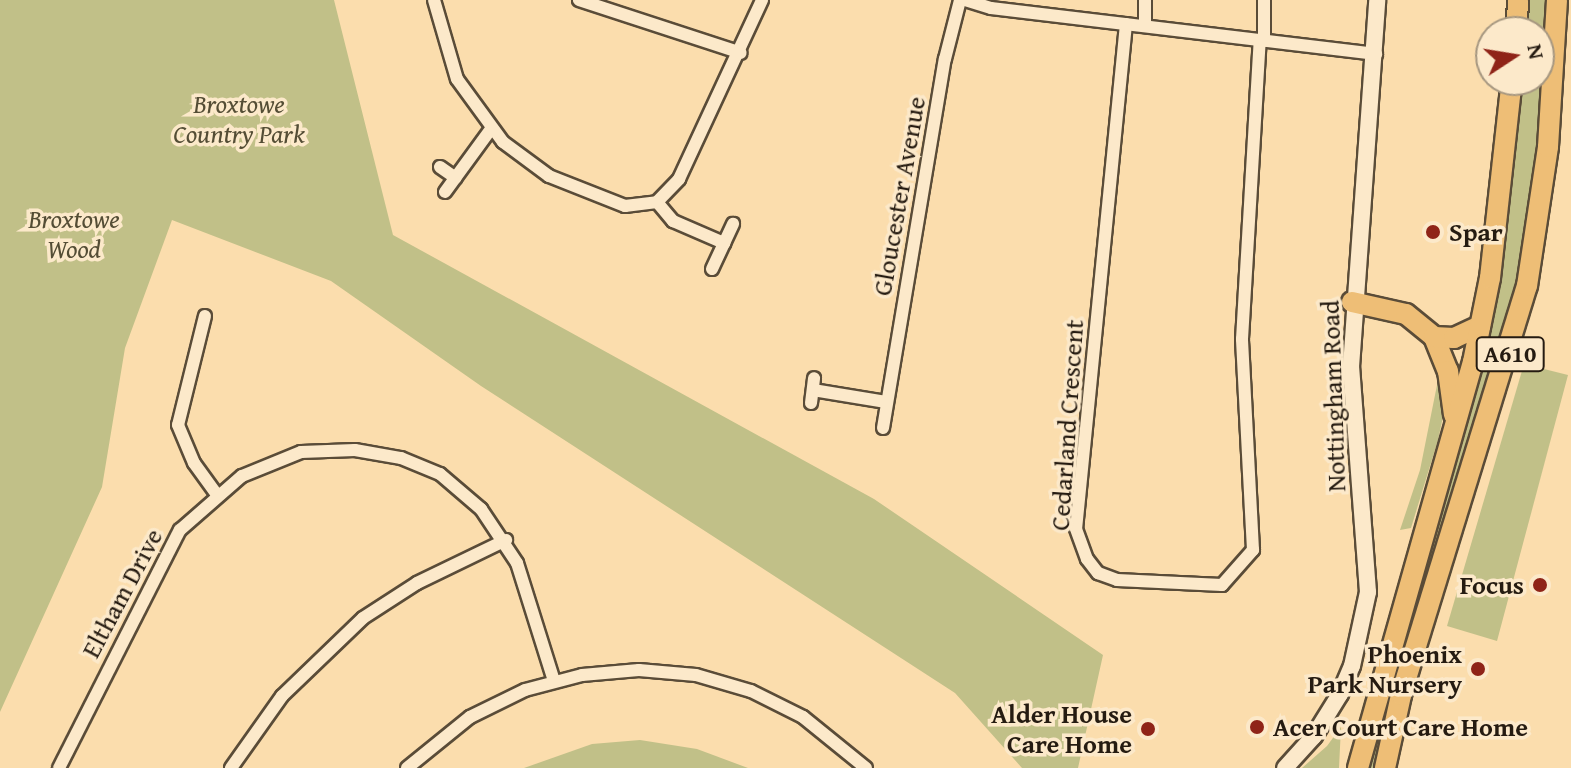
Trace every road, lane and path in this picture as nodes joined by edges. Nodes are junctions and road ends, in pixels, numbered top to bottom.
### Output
1 (434, 0) edge
2 (579, 0) edge
3 (762, 0) edge
4 (962, 0) edge
5 (1145, 0) edge
6 (1264, 0) edge
7 (1377, 0) edge
8 (1557, 0) edge
9 (1126, 24) junction
10 (1145, 26) junction
11 (1262, 40) junction
12 (741, 53) junction
13 (1376, 54) junction
14 (1510, 96) edge
15 (491, 129) junction
16 (440, 167) dead end
17 (456, 178) junction
18 (445, 192) dead end
19 (657, 202) junction
20 (733, 224) dead end
21 (724, 243) junction
22 (712, 269) dead end
23 (1352, 302) junction
24 (205, 316) dead end
25 (1480, 326) junction
26 (1434, 337) junction
27 (813, 390) dead end
28 (886, 402) junction
29 (883, 428) dead end
30 (1456, 431) junction
31 (216, 493) junction
32 (506, 540) junction
33 (554, 681) junction
34 (59, 768) edge
35 (231, 768) edge
36 (407, 768) edge
37 (866, 768) edge
38 (1285, 768) edge
39 (1358, 768) edge
40 (1385, 768) edge

1 - 15 street
2 - 12 street
3 - 12 street
4 - 9 street
4 - 28 street, Gloucester Avenue
5 - 10 street
6 - 11 street
7 - 13 street, Nottingham Road
8 - 40 highway, A610
9 - 10 street
9 - 11 street, Cedarland Crescent
10 - 11 street
11 - 13 street
12 - 19 street
13 - 23 street, Nottingham Road
14 - 25 highway, A610
15 - 17 street
15 - 19 street
16 - 17 street
17 - 18 street
19 - 21 street
20 - 21 street
21 - 22 street
23 - 26 highway
23 - 38 street, Nottingham Road
24 - 31 street
25 - 26 highway
25 - 30 highway, A610
26 - 30 highway
27 - 28 street
28 - 29 street, Gloucester Avenue
30 - 39 highway, A610
31 - 32 street, Eltham Drive
31 - 34 street, Eltham Drive
32 - 33 street, Eltham Drive
32 - 35 street
33 - 36 street
33 - 37 street

